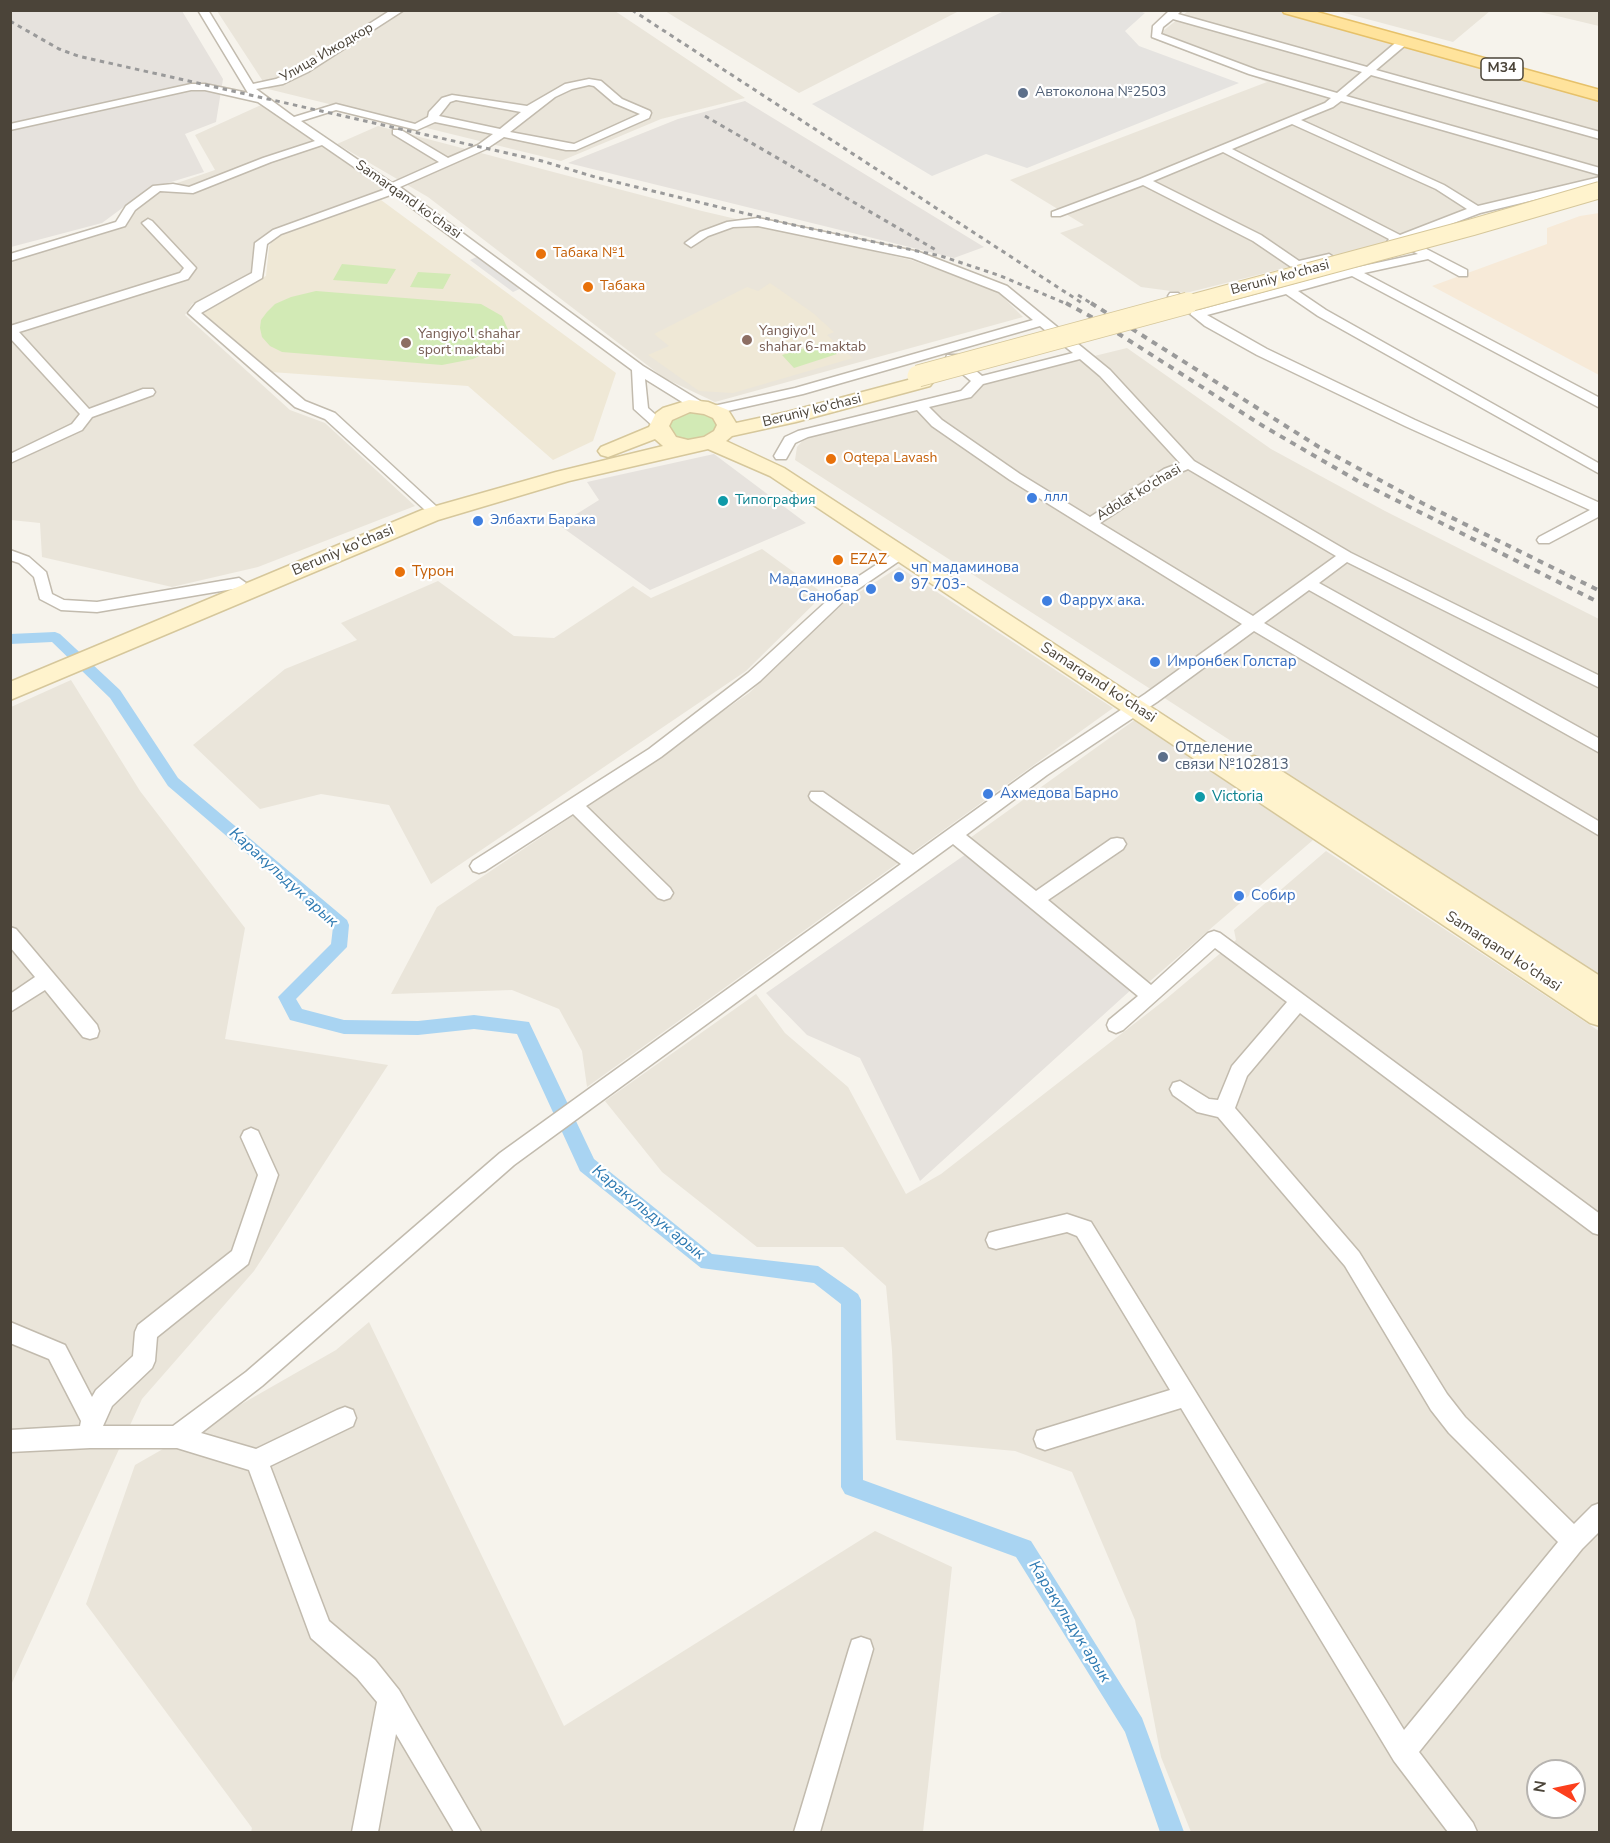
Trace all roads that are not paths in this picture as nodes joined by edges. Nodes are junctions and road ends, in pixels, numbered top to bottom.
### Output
1 (203, 10) edge
2 (399, 10) edge
3 (1290, 10) edge
4 (1314, 10) edge
5 (1174, 13) edge
6 (1404, 41) junction
7 (1368, 71) junction
8 (251, 87) junction
9 (1599, 90) edge
10 (1599, 96) edge
11 (1339, 97) junction
12 (262, 99) junction
13 (529, 110) junction
14 (434, 117) junction
15 (295, 120) junction
16 (1292, 120) junction
17 (10, 127) edge
18 (397, 132) dead end
19 (502, 133) junction
20 (1599, 136) edge
21 (322, 142) junction
22 (1223, 148) junction
23 (448, 163) junction
24 (1599, 172) edge
25 (1599, 180) edge
26 (1144, 181) junction
27 (393, 188) junction
28 (1599, 190) edge
29 (1599, 198) edge
30 (1476, 210) junction
31 (1056, 214) dead end
32 (148, 223) dead end
33 (1401, 240) junction
34 (691, 243) dead end
35 (1427, 256) junction
36 (10, 258) edge
37 (1298, 265) junction
38 (1353, 272) junction
39 (1463, 273) dead end
40 (1319, 281) junction
41 (1290, 291) junction
42 (1174, 296) dead end
43 (1197, 314) junction
44 (1044, 321) junction
45 (11, 330) edge
46 (940, 349) junction
47 (1083, 354) junction
48 (638, 369) junction
49 (920, 379) junction
50 (978, 381) junction
51 (148, 392) dead end
52 (1599, 404) edge
53 (920, 406) junction
54 (87, 414) junction
55 (789, 418) junction
56 (712, 426) junction
57 (659, 427) junction
58 (775, 452) junction
59 (10, 459) edge
60 (1189, 464) junction
61 (1599, 470) edge
62 (430, 507) junction
63 (1599, 509) edge
64 (1090, 523) junction
65 (1544, 540) dead end
66 (900, 554) junction
67 (10, 555) edge
68 (1346, 556) junction
69 (1308, 583) junction
70 (243, 587) junction
71 (1252, 623) junction
72 (38, 675) junction
73 (10, 682) edge
74 (1599, 683) edge
75 (10, 692) edge
76 (1144, 703) junction
77 (1599, 747) edge
78 (817, 796) dead end
79 (574, 804) junction
80 (1599, 830) edge
81 (954, 835) junction
82 (1117, 844) dead end
83 (914, 864) junction
84 (479, 866) dead end
85 (664, 893) dead end
86 (1035, 900) junction
87 (10, 934) edge
88 (46, 978) junction
89 (1599, 991) edge
90 (1151, 996) junction
91 (1299, 1000) junction
92 (10, 1005) edge
93 (1599, 1015) edge
94 (1116, 1025) dead end
95 (90, 1031) dead end
96 (1180, 1089) dead end
97 (1224, 1110) junction
98 (251, 1137) dead end
99 (1599, 1226) edge
100 (996, 1240) dead end
101 (10, 1332) edge
102 (1187, 1395) junction
103 (345, 1418) dead end
104 (91, 1428) junction
105 (177, 1437) junction
106 (1045, 1439) dead end
107 (10, 1441) edge
108 (257, 1461) junction
109 (1599, 1514) edge
110 (1574, 1541) junction
111 (861, 1648) dead end
112 (390, 1699) junction
113 (1404, 1752) junction
114 (365, 1833) edge
115 (468, 1833) edge
116 (807, 1833) edge
117 (1464, 1833) edge

1 - 8 street, Samarqand ko'chasi
2 - 8 street, Улица Ижодкор
3 - 6 main road, M34
4 - 9 main road, M34
5 - 7 street
5 - 11 street
6 - 7 street
6 - 10 main road, M34
7 - 11 street
7 - 20 street
8 - 12 street, Samarqand ko'chasi
11 - 16 street
11 - 24 street
12 - 15 street, Samarqand ko'chasi
12 - 17 street
13 - 14 street
13 - 19 street
13 - 19 street
14 - 15 street
14 - 19 street
15 - 21 street, Samarqand ko'chasi
16 - 22 street
16 - 30 street
18 - 23 street
19 - 23 street
21 - 27 street, Samarqand ko'chasi
21 - 36 street
22 - 26 street
22 - 33 street
23 - 27 street
25 - 30 street
26 - 31 street
26 - 37 street
27 - 48 street, Samarqand ko'chasi
27 - 62 street
28 - 49 main road, Beruniy ko'chasi, bridge
29 - 49 main road, Beruniy ko'chasi
30 - 33 street
32 - 45 street
33 - 35 street
33 - 37 street
34 - 44 street
35 - 38 street
35 - 39 street
37 - 40 street
38 - 40 street
38 - 52 street
40 - 41 street
41 - 43 street
41 - 61 street
42 - 43 street
43 - 63 street
44 - 46 street, Beruniy ko'chasi
44 - 47 street
45 - 54 street
46 - 50 street
46 - 56 street, Beruniy ko'chasi
47 - 50 street, Beruniy ko'chasi
47 - 60 street
48 - 56 street, Samarqand ko'chasi
48 - 57 street
49 - 55 main road, Beruniy ko'chasi
49 - 56 main road, Beruniy ko'chasi
50 - 53 street, Beruniy ko'chasi
51 - 54 street
53 - 58 street, Beruniy ko'chasi
53 - 64 street
54 - 59 street
55 - 56 main road, Beruniy ko'chasi
55 - 58 main road
56 - 57 main road, Beruniy ko'chasi
56 - 57 main road, Beruniy ko'chasi
56 - 58 main road, Samarqand ko'chasi
56 - 66 main road, Samarqand ko'chasi
56 - 70 main road, Beruniy ko'chasi
57 - 62 main road, Beruniy ko'chasi
58 - 76 main road, Samarqand ko'chasi
60 - 64 street, Adolat ko'chasi
60 - 68 street
62 - 70 main road, Beruniy ko'chasi
63 - 65 street
64 - 71 street
66 - 76 main road, Samarqand ko'chasi
66 - 79 street
67 - 70 street
68 - 69 street
68 - 74 street
69 - 71 street
69 - 77 street
70 - 72 main road, Beruniy ko'chasi
71 - 76 street
71 - 80 street
72 - 73 main road, Beruniy ko'chasi
72 - 75 main road, Beruniy ko'chasi
76 - 81 street
76 - 89 main road, Samarqand ko'chasi
76 - 93 main road, Samarqand ko'chasi
78 - 83 street
79 - 84 street
79 - 85 street
81 - 83 street
81 - 86 street
82 - 86 street
83 - 105 street
86 - 90 street
87 - 88 street
88 - 92 street
88 - 95 street
90 - 91 street
90 - 94 street
91 - 97 street
91 - 99 street
96 - 97 street
97 - 110 street
98 - 104 street
100 - 102 street
101 - 104 street
102 - 106 street
102 - 113 street
103 - 108 street
104 - 105 street
104 - 107 street
105 - 108 street
108 - 112 street
109 - 110 street
110 - 113 street
111 - 116 street
112 - 114 street
112 - 115 street
113 - 117 street

